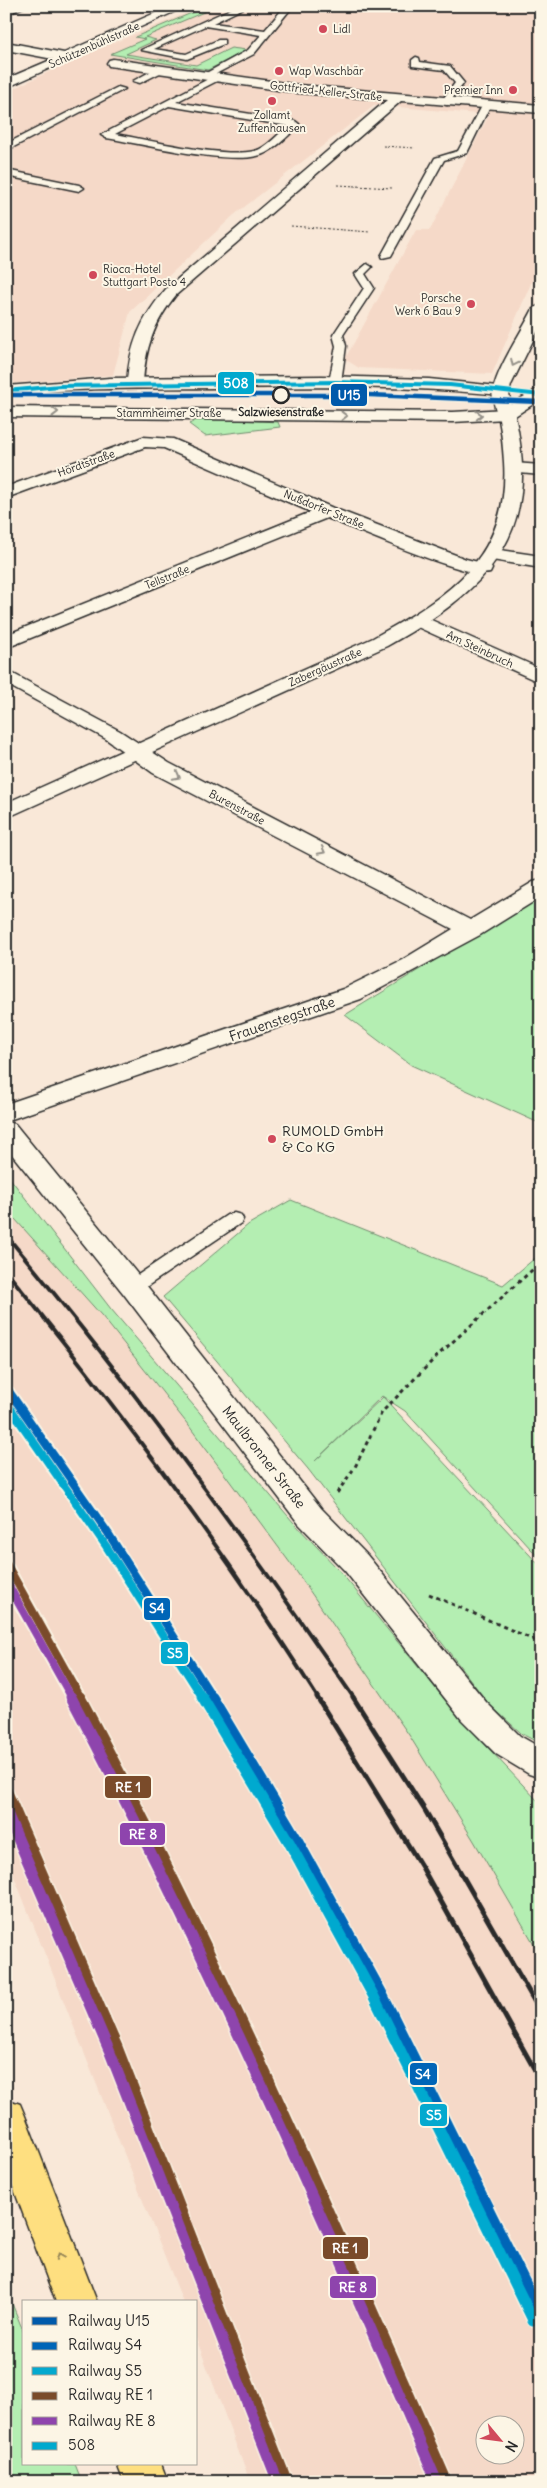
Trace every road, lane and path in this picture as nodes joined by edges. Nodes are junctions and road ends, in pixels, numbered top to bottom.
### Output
1 (20, 6) edge
2 (181, 6) edge
3 (244, 6) edge
4 (289, 6) edge
5 (303, 6) edge
6 (383, 6) edge
7 (6, 12) edge
8 (204, 24) junction
9 (266, 33) junction
10 (179, 35) junction
11 (6, 46) edge
12 (64, 57) junction
13 (416, 60) dead end
14 (113, 63) dead end
15 (159, 70) junction
16 (209, 78) junction
17 (137, 81) dead end
18 (6, 84) edge
19 (122, 89) dead end
20 (396, 99) junction
21 (168, 103) junction
22 (444, 103) junction
23 (486, 106) junction
24 (541, 110) edge
25 (6, 136) edge
26 (23, 139) junction
27 (341, 144) junction
28 (6, 148) edge
29 (415, 148) dead end
30 (6, 173) edge
31 (78, 188) dead end
32 (250, 223) junction
33 (349, 230) dead end
34 (386, 256) dead end
35 (367, 267) dead end
36 (541, 309) edge
37 (335, 382) junction
38 (135, 384) junction
39 (501, 390) junction
40 (6, 392) edge
41 (540, 398) edge
42 (8, 410) edge
43 (506, 414) junction
44 (167, 443) joint
45 (514, 468) junction
46 (541, 470) edge
47 (6, 493) edge
48 (328, 512) junction
49 (488, 562) junction
50 (541, 562) edge
51 (420, 621) junction
52 (6, 642) edge
53 (6, 676) edge
54 (541, 677) edge
55 (135, 752) junction
56 (6, 811) edge
57 (541, 887) edge
58 (472, 930) junction
59 (6, 1113) edge
60 (6, 1130) edge
61 (234, 1219) dead end
62 (541, 1262) edge
63 (133, 1287) junction
64 (310, 1516) junction
65 (426, 1593) dead end
66 (541, 1643) edge
67 (541, 1765) edge
68 (6, 2116) edge
69 (76, 2300) edge
70 (140, 2466) edge
71 (146, 2482) edge

1 - 7 street
2 - 12 street, Schützenbühlstraße
3 - 8 lane
4 - 9 lane
5 - 6 lane
8 - 9 lane
8 - 10 lane
9 - 16 lane
10 - 10 lane
11 - 12 street
12 - 18 street, Schützenbühlstraße
13 - 22 lane
14 - 15 street, Gottfried-Keller-Straße
15 - 16 street, Gottfried-Keller-Straße
15 - 17 lane
16 - 20 street, Gottfried-Keller-Straße
16 - 21 lane
19 - 26 lane
20 - 22 street, Gottfried-Keller-Straße
20 - 27 street
21 - 21 lane
22 - 23 street, Gottfried-Keller-Straße
23 - 24 street, Gottfried-Keller-Straße
23 - 34 lane
25 - 26 lane
26 - 28 lane
27 - 29 path
27 - 32 street
30 - 31 lane
32 - 33 path
32 - 38 street
35 - 37 lane
36 -> 39 street
37 - 38 street, Stammheimer Straße
37 - 39 street, Stammheimer Straße
38 - 40 street, Stammheimer Straße
39 - 41 street, Stammheimer Straße
39 - 43 street, Zabergäustraße
41 - 43 street, Stammheimer Straße
42 -> 43 street, Stammheimer Straße
43 - 45 street, Zabergäustraße
44 - 47 street, Hördtstraße
44 - 48 street, Nußdorfer Straße
45 - 46 street
45 - 49 street, Zabergäustraße
48 - 49 street, Nußdorfer Straße
48 - 52 street, Tellstraße
49 - 50 street, Nußdorfer Straße
49 - 51 street, Zabergäustraße
51 - 54 street, Am Steinbruch
51 - 55 street, Zabergäustraße
53 - 55 street, Burenstraße
55 - 56 street, Zabergäustraße
55 -> 58 street, Burenstraße
57 - 58 street, Frauenstegstraße
58 - 59 street, Frauenstegstraße
60 - 63 street, Maulbronner Straße
61 - 63 lane
62 - 64 path
63 - 64 street, Maulbronner Straße
64 - 67 street, Maulbronner Straße
65 - 66 path
69 -> 68 highway
70 - 71 highway

